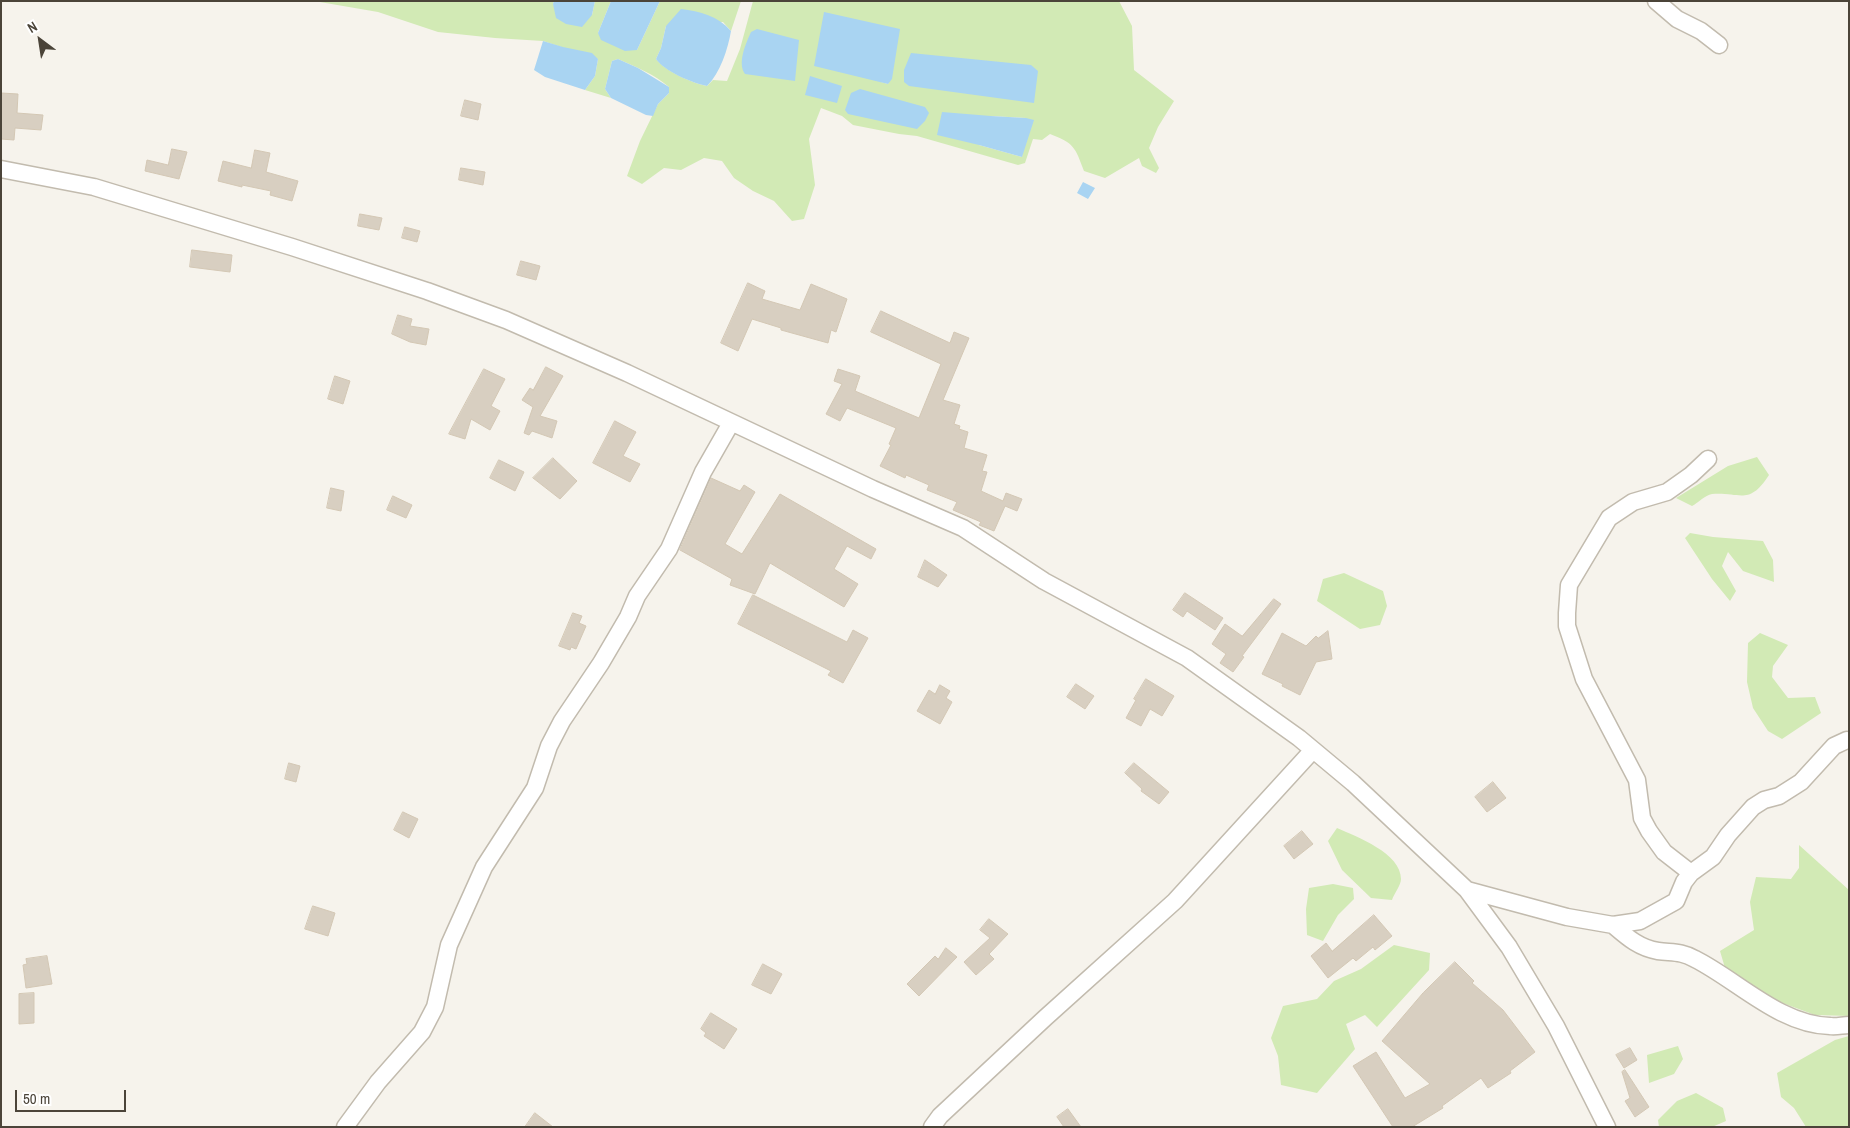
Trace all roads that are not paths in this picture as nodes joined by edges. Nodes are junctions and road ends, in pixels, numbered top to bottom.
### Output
1 (1656, 1) edge
2 (1719, 45) dead end
3 (1, 169) edge
4 (731, 423) junction
5 (1708, 459) dead end
6 (1848, 740) dead end
7 (1313, 750) junction
8 (1691, 873) junction
9 (1467, 890) junction
10 (1613, 925) junction
11 (1849, 1025) edge
12 (345, 1127) edge
13 (932, 1127) edge
14 (1607, 1127) edge

1 - 2 street
3 - 4 street
4 - 7 street
4 - 12 street
5 - 8 street
6 - 8 street
7 - 9 street
7 - 13 street
8 - 10 street
9 - 10 street
9 - 14 street
10 - 11 street

